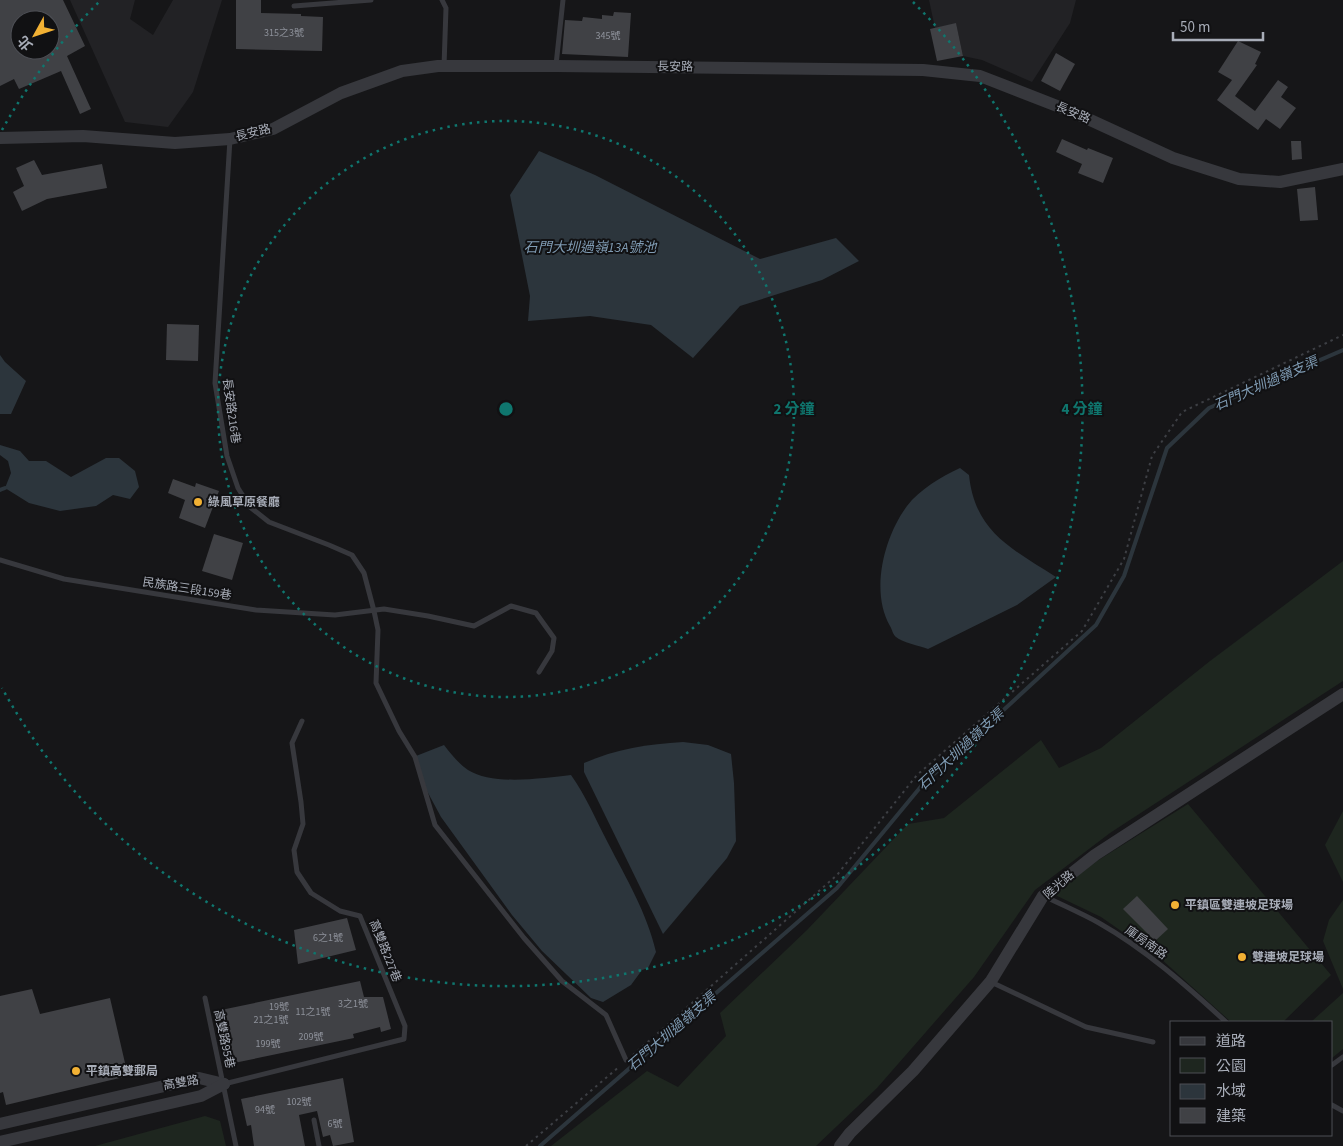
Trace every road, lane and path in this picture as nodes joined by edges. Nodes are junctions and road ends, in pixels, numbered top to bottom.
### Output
1 (371, 0) edge
2 (442, 0) edge
3 (563, 0) edge
4 (294, 6) dead end
5 (444, 66) junction
6 (556, 66) junction
7 (0, 138) edge
8 (230, 139) junction
9 (1343, 169) edge
10 (1343, 335) edge
11 (0, 560) edge
12 (374, 611) junction
13 (539, 672) dead end
14 (1343, 694) edge
15 (302, 722) dead end
16 (1044, 896) junction
17 (991, 981) junction
18 (205, 998) dead end
19 (1225, 1021) edge
20 (1153, 1042) dead end
21 (1343, 1056) edge
22 (626, 1060) junction
23 (1333, 1064) edge
24 (224, 1084) junction
25 (314, 1120) dead end
26 (0, 1124) edge
27 (0, 1142) edge
28 (236, 1146) edge
29 (319, 1146) edge
30 (526, 1146) edge
31 (840, 1146) edge

1 - 4 lane
2 - 5 lane
3 - 6 lane
5 - 6 street, 長安路
5 - 8 street, 長安路
6 - 9 street, 長安路
7 - 8 street, 長安路
8 - 12 lane, 長安路216巷
10 - 22 path
11 - 12 lane, 民族路三段159巷
12 - 13 lane, 民族路三段159巷
12 - 22 lane, 長安路216巷
14 - 16 street, 陸光路
15 - 24 lane, 高雙路227巷
16 - 17 street, 陸光路
16 - 19 lane, 庫房南路
17 - 20 lane
17 - 31 street, 陸光路
18 - 24 lane, 高雙路95巷
21 - 23 lane
22 - 30 path
24 - 26 street, 高雙路
24 - 27 street, 高雙路
24 - 28 lane, 高雙路95巷
25 - 29 lane

